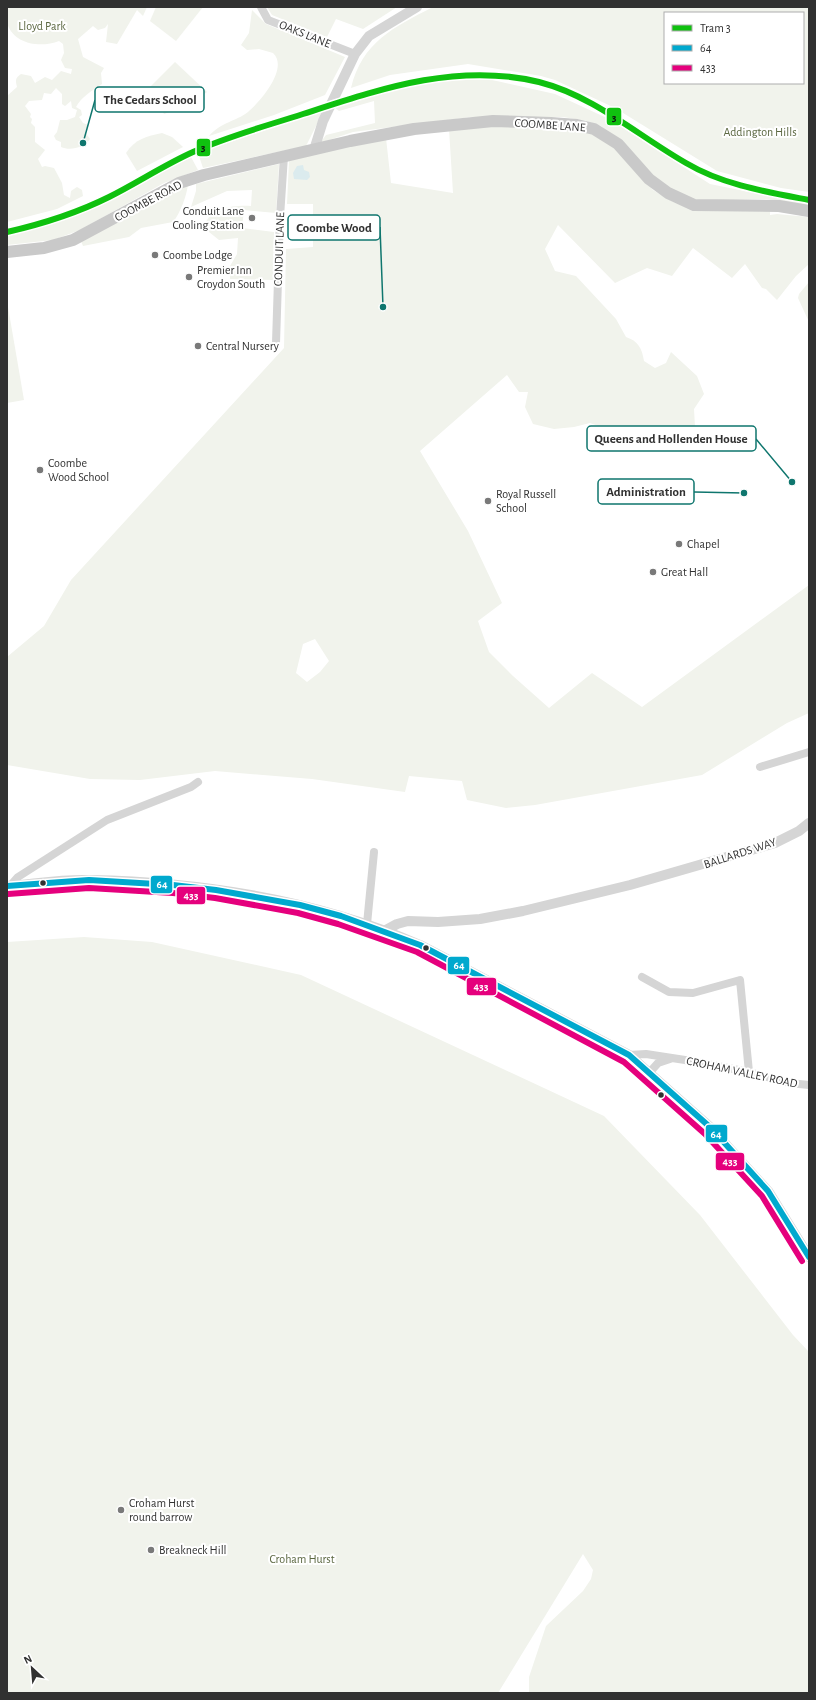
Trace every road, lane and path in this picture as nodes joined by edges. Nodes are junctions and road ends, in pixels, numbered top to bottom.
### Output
1 (261, 7) edge
2 (417, 7) edge
3 (355, 54) junction
4 (314, 150) junction
5 (284, 156) junction
6 (809, 211) edge
7 (7, 252) edge
8 (276, 343) dead end
9 (809, 752) edge
10 (760, 766) dead end
11 (198, 782) dead end
12 (809, 823) edge
13 (374, 852) dead end
14 (9, 885) edge
15 (367, 924) junction
16 (386, 930) junction
17 (642, 977) dead end
18 (629, 1055) junction
19 (675, 1058) junction
20 (650, 1072) junction
21 (749, 1072) junction
22 (809, 1085) edge
23 (809, 1257) edge

1 - 3 street, OAKS LANE
2 - 3 street
3 - 4 street
4 - 5 main road, COOMBE ROAD
4 - 6 main road, COOMBE LANE
5 - 7 main road, COOMBE ROAD
5 - 8 street, CONDUIT LANE
9 - 10 street
11 - 14 street
12 - 16 street, BALLARDS WAY
13 - 15 street
14 - 15 street, CROHAM VALLEY ROAD
15 - 16 street, CROHAM VALLEY ROAD
16 - 18 street, CROHAM VALLEY ROAD
17 - 21 street
18 - 19 street, CROHAM VALLEY ROAD
18 - 20 street
19 - 20 street, CROHAM VALLEY ROAD
19 - 21 street, CROHAM VALLEY ROAD
20 - 23 street
21 - 22 street, CROHAM VALLEY ROAD

